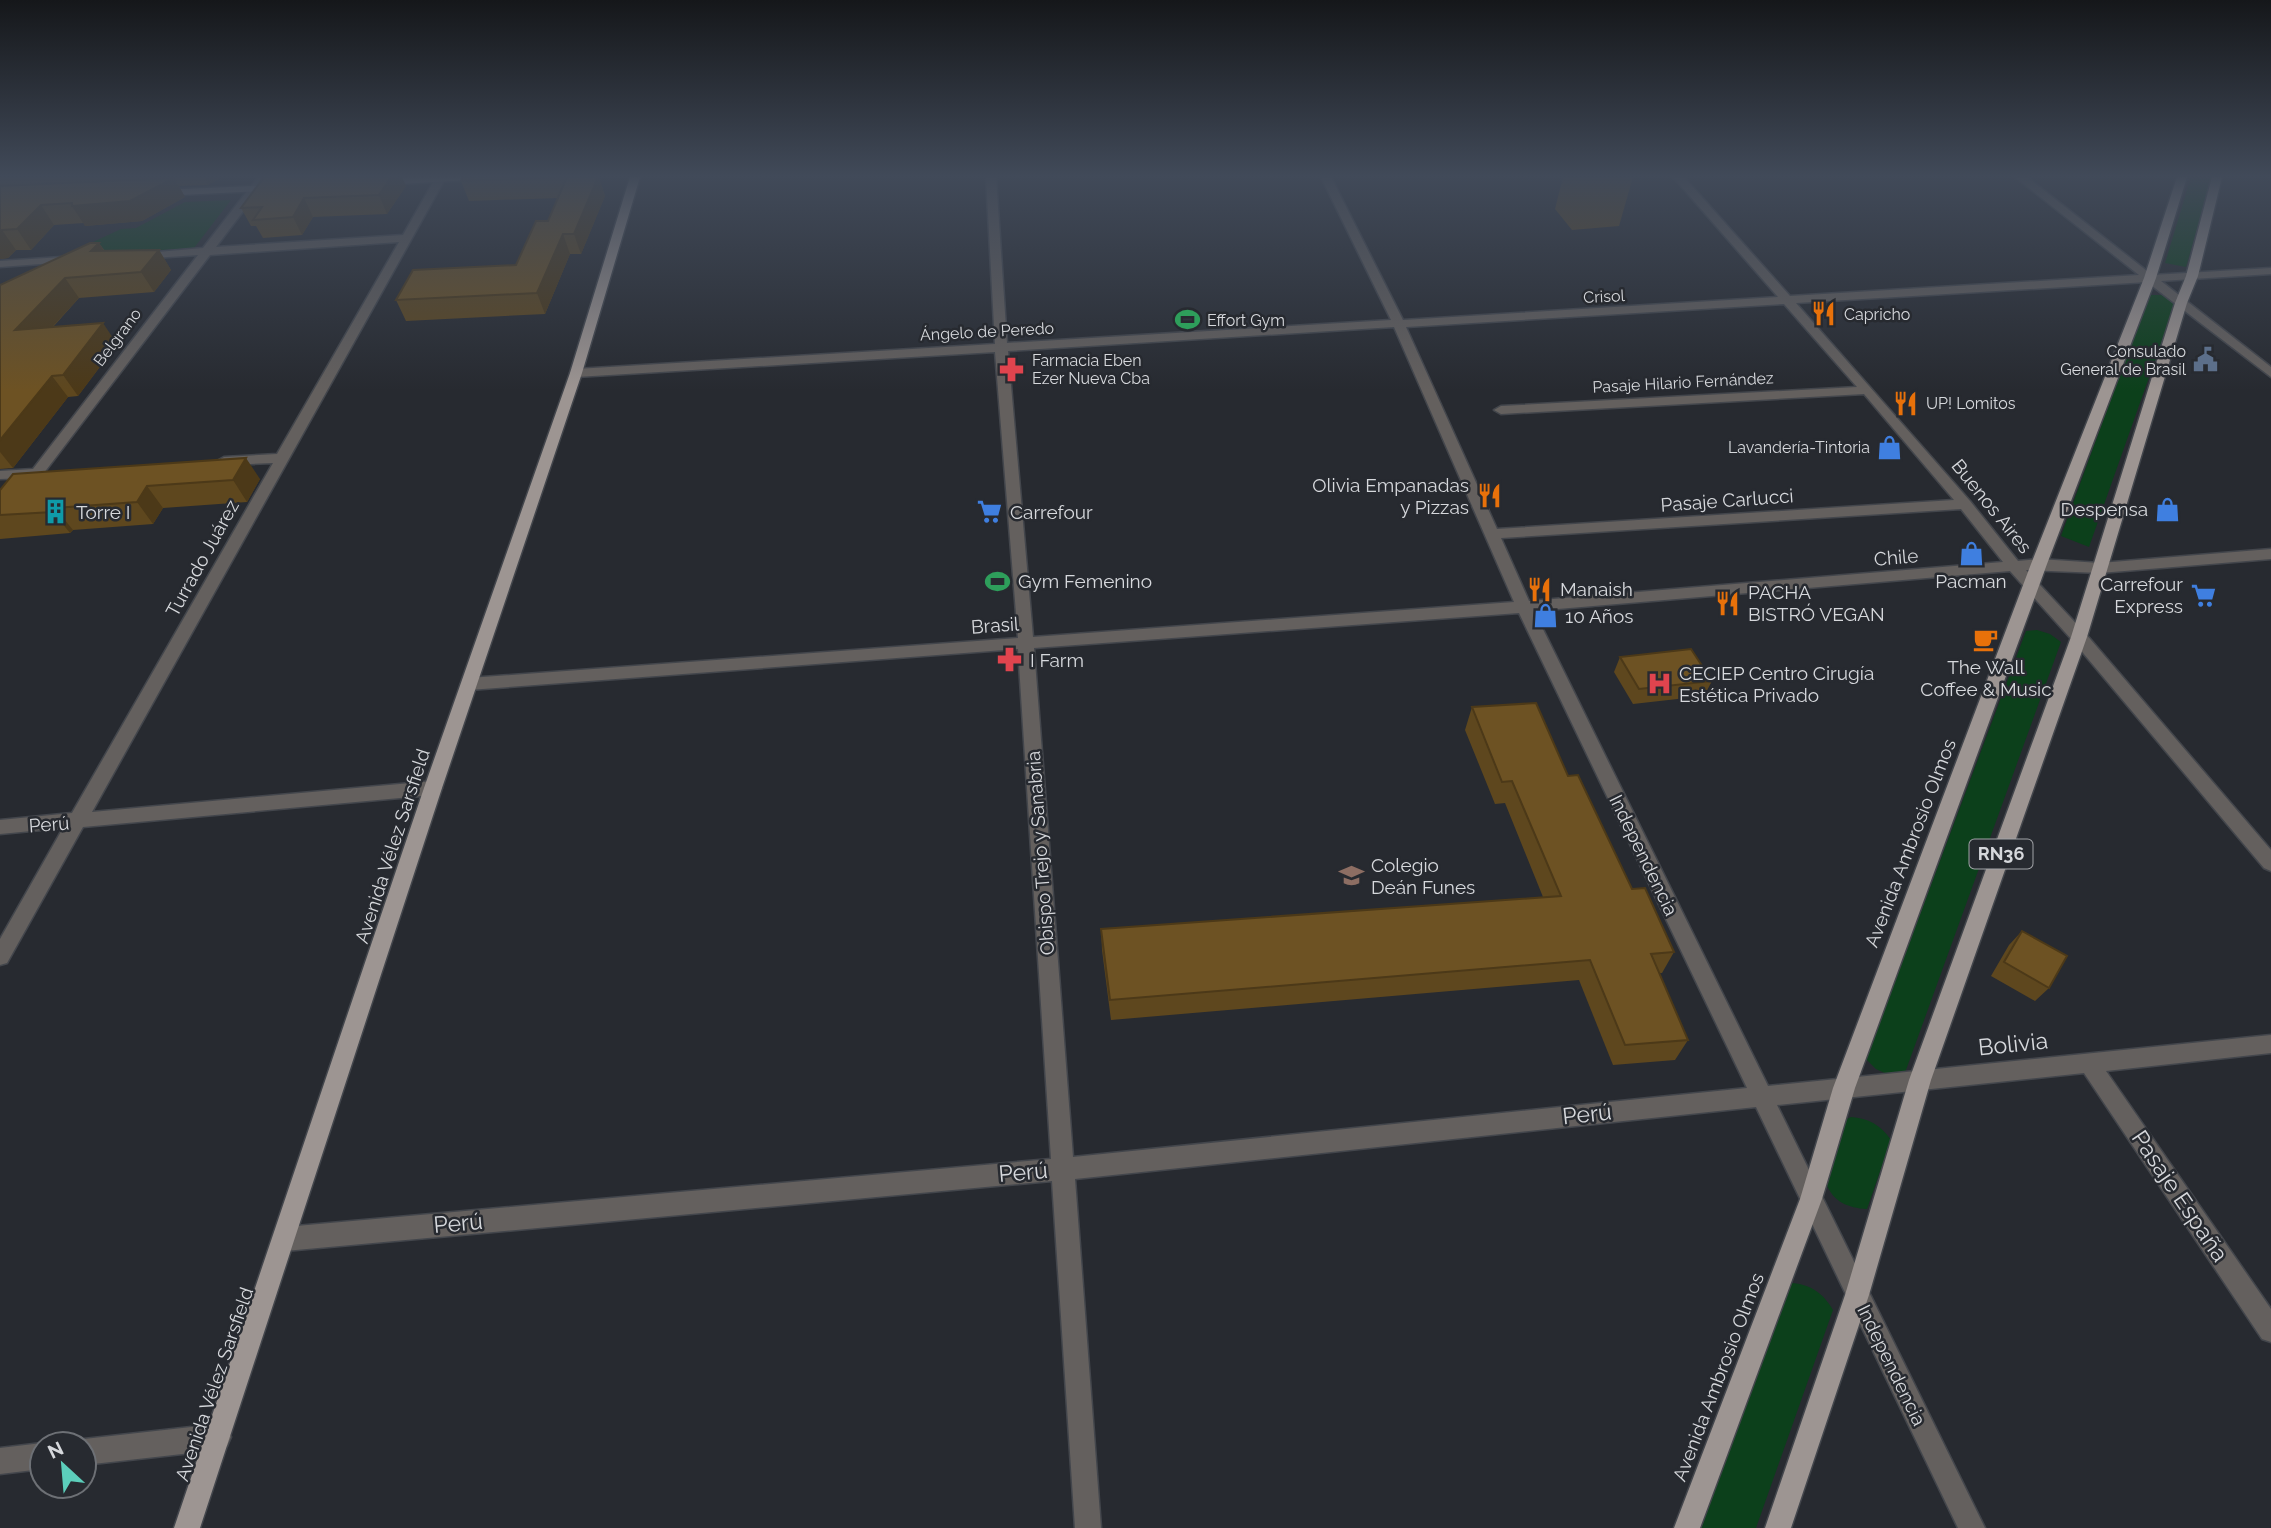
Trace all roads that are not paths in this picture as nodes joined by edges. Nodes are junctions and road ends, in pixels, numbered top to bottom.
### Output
1 (207, 248) edge
2 (257, 248) edge
3 (399, 248) edge
4 (614, 248) edge
5 (995, 248) edge
6 (1361, 248) edge
7 (1741, 248) edge
8 (2112, 248) edge
9 (2159, 248) edge
10 (2199, 248) edge
11 (204, 252) junction
12 (125, 257) edge
13 (86, 259) edge
14 (73, 260) junction
15 (0, 264) edge
16 (2271, 271) edge
17 (36, 276) edge
18 (2192, 276) junction
19 (2150, 278) junction
20 (1787, 301) junction
21 (2181, 303) junction
22 (1399, 324) junction
23 (1000, 346) junction
24 (576, 373) junction
25 (2271, 373) edge
26 (1867, 390) junction
27 (1501, 410) dead end
28 (281, 458) junction
29 (212, 462) edge
30 (63, 471) edge
31 (36, 473) junction
32 (0, 475) edge
33 (1965, 504) junction
34 (0, 521) edge
35 (1492, 534) junction
36 (2271, 554) edge
37 (2039, 564) junction
38 (2014, 566) junction
39 (2100, 568) junction
40 (2033, 586) junction
41 (1524, 607) junction
42 (2079, 637) junction
43 (1026, 644) junction
44 (469, 684) junction
45 (433, 788) junction
46 (77, 821) junction
47 (0, 827) edge
48 (2271, 863) edge
49 (0, 957) edge
50 (2271, 1044) edge
51 (2089, 1063) junction
52 (1920, 1080) junction
53 (1844, 1088) junction
54 (1761, 1096) junction
55 (1062, 1169) junction
56 (1811, 1199) junction
57 (285, 1238) junction
58 (1857, 1295) junction
59 (2271, 1330) edge
60 (218, 1437) junction
61 (98, 1450) edge
62 (28, 1458) edge
63 (0, 1461) edge
64 (187, 1528) edge
65 (1088, 1528) edge
66 (1687, 1528) edge
67 (1778, 1528) edge
68 (1972, 1528) edge

1 - 11 street, Belgrano
2 - 11 street
3 - 28 street, Turrado Juárez
4 - 24 main road, Avenida Vélez Sarsfield
5 - 23 street, Obispo Trejo y Sanabria
6 - 22 street, Independencia
7 - 20 street, Buenos Aires
8 - 19 street
9 - 19 main road, Avenida Ambrosio Olmos
10 - 18 main road, RN36
11 - 12 street
11 - 31 street, Belgrano
13 - 14 street
14 - 15 street
14 - 17 street
16 - 18 street, Crisol
18 - 19 street, Crisol
18 - 21 main road, RN36
19 - 20 street, Crisol
19 - 21 street
19 - 37 main road, Avenida Ambrosio Olmos
20 - 22 street, Crisol
20 - 26 street, Buenos Aires
21 - 25 street
21 - 39 main road, RN36
22 - 23 street, Ángelo de Peredo
22 - 35 street, Independencia
23 - 24 street, Ángelo de Peredo
23 - 43 street, Obispo Trejo y Sanabria
24 - 44 main road, Avenida Vélez Sarsfield
26 - 27 street, Pasaje Hilario Fernández
26 - 33 street, Buenos Aires
28 - 29 street
28 - 46 street, Turrado Juárez
30 - 31 street
31 - 32 street
31 - 34 street, Belgrano
33 - 35 street, Pasaje Carlucci
33 - 38 street, Buenos Aires
35 - 41 street, Independencia
36 - 39 street, Chile
37 - 38 street, Chile
37 - 39 street, Chile
37 - 40 main road, Avenida Ambrosio Olmos
38 - 40 street, Buenos Aires
38 - 41 street, Chile
39 - 42 main road, RN36
40 - 42 street, Buenos Aires
40 - 53 main road, Avenida Ambrosio Olmos
41 - 43 street, Brasil
41 - 54 street, Independencia
42 - 48 street, Buenos Aires
42 - 52 main road, RN36
43 - 44 street, Brasil
43 - 55 street, Obispo Trejo y Sanabria
44 - 45 main road, Avenida Vélez Sarsfield
45 - 46 street, Perú
45 - 57 main road, Avenida Vélez Sarsfield
46 - 47 street, Perú
46 - 49 street, Turrado Juárez
50 - 51 street, Bolivia
51 - 52 street, Bolivia
51 - 59 street, Pasaje España
52 - 53 street, Bolivia
52 - 58 main road, RN36
53 - 54 street, Bolivia
53 - 56 main road, Avenida Ambrosio Olmos
54 - 55 street, Perú
54 - 56 street, Independencia
55 - 57 street, Perú
55 - 65 street, Obispo Trejo y Sanabria
56 - 58 street, Independencia
56 - 66 main road, Avenida Ambrosio Olmos
57 - 60 main road, Avenida Vélez Sarsfield
58 - 67 main road, RN36
58 - 68 street, Independencia
60 - 61 street
60 - 64 main road, Avenida Vélez Sarsfield
62 - 63 street

